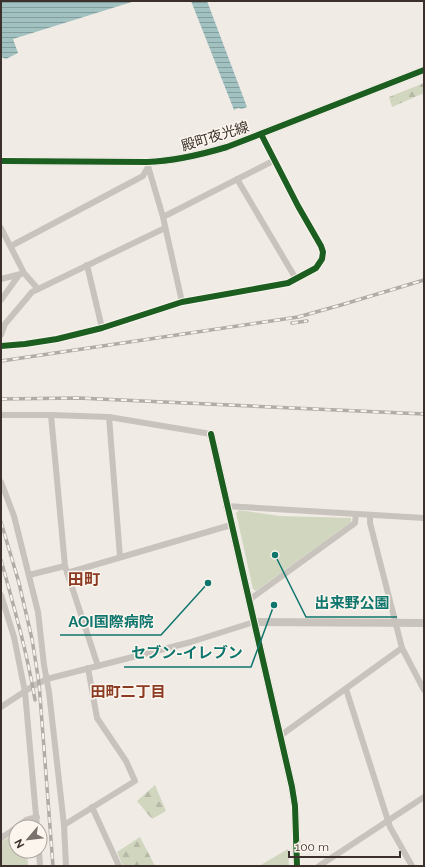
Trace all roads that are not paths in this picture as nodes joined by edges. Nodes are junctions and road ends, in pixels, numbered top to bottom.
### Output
1 (424, 70) edge
2 (260, 134) junction
3 (275, 160) junction
4 (1, 161) edge
5 (148, 165) junction
6 (236, 179) junction
7 (163, 217) junction
8 (1, 228) edge
9 (165, 228) junction
10 (11, 246) junction
11 (87, 265) junction
12 (22, 274) junction
13 (1, 279) edge
14 (296, 280) junction
15 (38, 289) junction
16 (1, 300) edge
17 (182, 302) junction
18 (102, 328) junction
19 (1, 335) edge
20 (1, 346) edge
21 (1, 415) edge
22 (51, 415) junction
23 (109, 417) junction
24 (211, 434) joint
25 (1, 482) edge
26 (226, 506) junction
27 (356, 514) junction
28 (370, 515) junction
29 (424, 518) edge
30 (231, 525) junction
31 (120, 557) junction
32 (65, 566) junction
33 (67, 573) junction
34 (29, 575) junction
35 (1, 595) edge
36 (249, 600) junction
37 (254, 622) junction
38 (396, 623) junction
39 (424, 623) edge
40 (402, 648) junction
41 (98, 666) junction
42 (88, 668) junction
43 (47, 679) junction
44 (346, 689) junction
45 (424, 690) edge
46 (25, 692) junction
47 (1, 707) edge
48 (280, 736) junction
49 (424, 797) edge
50 (92, 807) junction
51 (36, 817) joint
52 (29, 819) edge
53 (388, 821) junction
54 (64, 825) junction
55 (66, 866) edge
56 (119, 866) edge
57 (297, 866) edge
58 (319, 866) edge
59 (412, 866) edge

1 - 2 street, 殿町夜光線
2 - 3 street
2 - 5 street, 殿町夜光線
3 - 6 street
3 - 14 street
4 - 5 street, 殿町夜光線
5 - 7 street
5 - 10 street
6 - 7 street
6 - 14 street
7 - 9 street
8 - 10 street
9 - 11 street
9 - 17 street
10 - 12 street
11 - 15 street
11 - 18 street
12 - 13 street
12 - 15 street
12 - 16 street
14 - 17 street
15 - 19 street
17 - 18 street
18 - 20 street
21 - 22 street
22 - 23 street
22 - 32 street
23 - 24 street
23 - 31 street
24 - 26 street
25 - 34 street
26 - 27 street
26 - 30 street
27 - 28 street
27 - 36 street
28 - 29 street
28 - 38 street
30 - 31 street
30 - 36 street
31 - 33 street
32 - 33 street
32 - 34 street
33 - 41 street
34 - 43 street
35 - 46 street
36 - 37 street
37 - 38 street
37 - 41 street
37 - 48 street
38 - 39 street
38 - 40 street
40 - 44 street
40 - 45 street
41 - 42 street
42 - 43 street
42 - 50 street
43 - 46 street
43 - 54 street
44 - 48 street
44 - 53 street
46 - 47 street
46 - 51 street
48 - 57 street
49 - 53 street
50 - 54 street
50 - 56 street
51 - 52 street
53 - 58 street
53 - 59 street
54 - 55 street

